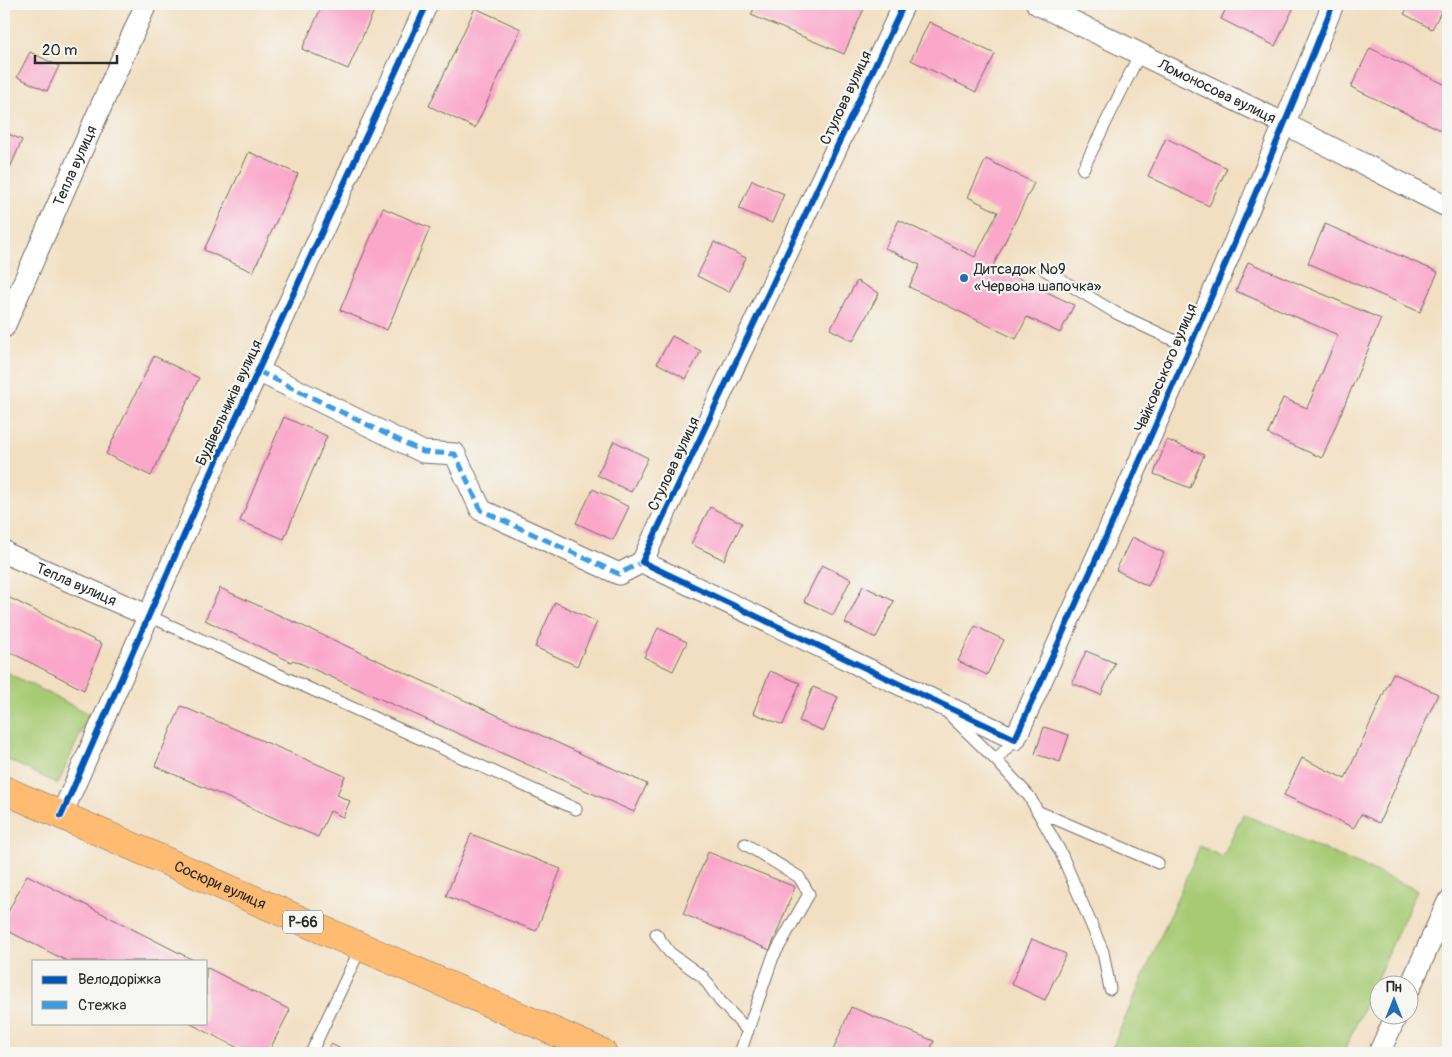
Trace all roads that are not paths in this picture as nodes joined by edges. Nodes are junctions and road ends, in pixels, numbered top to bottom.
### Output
1 (146, 4) edge
2 (428, 4) edge
3 (904, 4) edge
4 (1037, 4) edge
5 (1334, 4) edge
6 (1140, 54) junction
7 (1286, 124) junction
8 (1083, 169) dead end
9 (1448, 207) edge
10 (1045, 270) dead end
11 (4, 327) edge
12 (1188, 346) junction
13 (258, 371) junction
14 (4, 550) edge
15 (642, 562) junction
16 (149, 616) junction
17 (938, 703) junction
18 (1015, 739) junction
19 (996, 760) junction
20 (4, 790) edge
21 (576, 809) dead end
22 (1037, 811) junction
23 (61, 816) junction
24 (745, 844) dead end
25 (1158, 863) dead end
26 (1448, 902) edge
27 (656, 934) dead end
28 (361, 947) junction
29 (1416, 974) edge
30 (1110, 989) dead end
31 (1393, 1024) edge
32 (748, 1031) junction
33 (594, 1052) edge
34 (311, 1053) edge
35 (740, 1053) edge
36 (1380, 1053) edge

1 - 11 street, Тепла вулиця
2 - 13 street, Будівельників вулиця
3 - 15 street, Стулова вулиця
4 - 6 street, Ломоносова вулиця
5 - 7 street, Чайковського вулиця
6 - 7 street, Ломоносова вулиця
6 - 8 lane
7 - 9 street, Ломоносова вулиця
7 - 12 street, Чайковського вулиця
10 - 12 lane
12 - 18 street, Чайковського вулиця
13 - 15 street
13 - 16 street, Будівельників вулиця
14 - 16 street, Тепла вулиця
15 - 17 street
16 - 21 lane
16 - 23 street, Будівельників вулиця
17 - 18 street
17 - 19 lane
18 - 19 lane
19 - 22 lane
20 - 23 main road, Сосюри вулиця / Р-66
22 - 25 lane
22 - 30 lane
23 - 28 main road, Сосюри вулиця / Р-66
24 - 32 lane
26 - 29 street
27 - 32 lane
28 - 33 main road, Сосюри вулиця / Р-66
28 - 34 lane
31 - 36 street
32 - 35 lane

